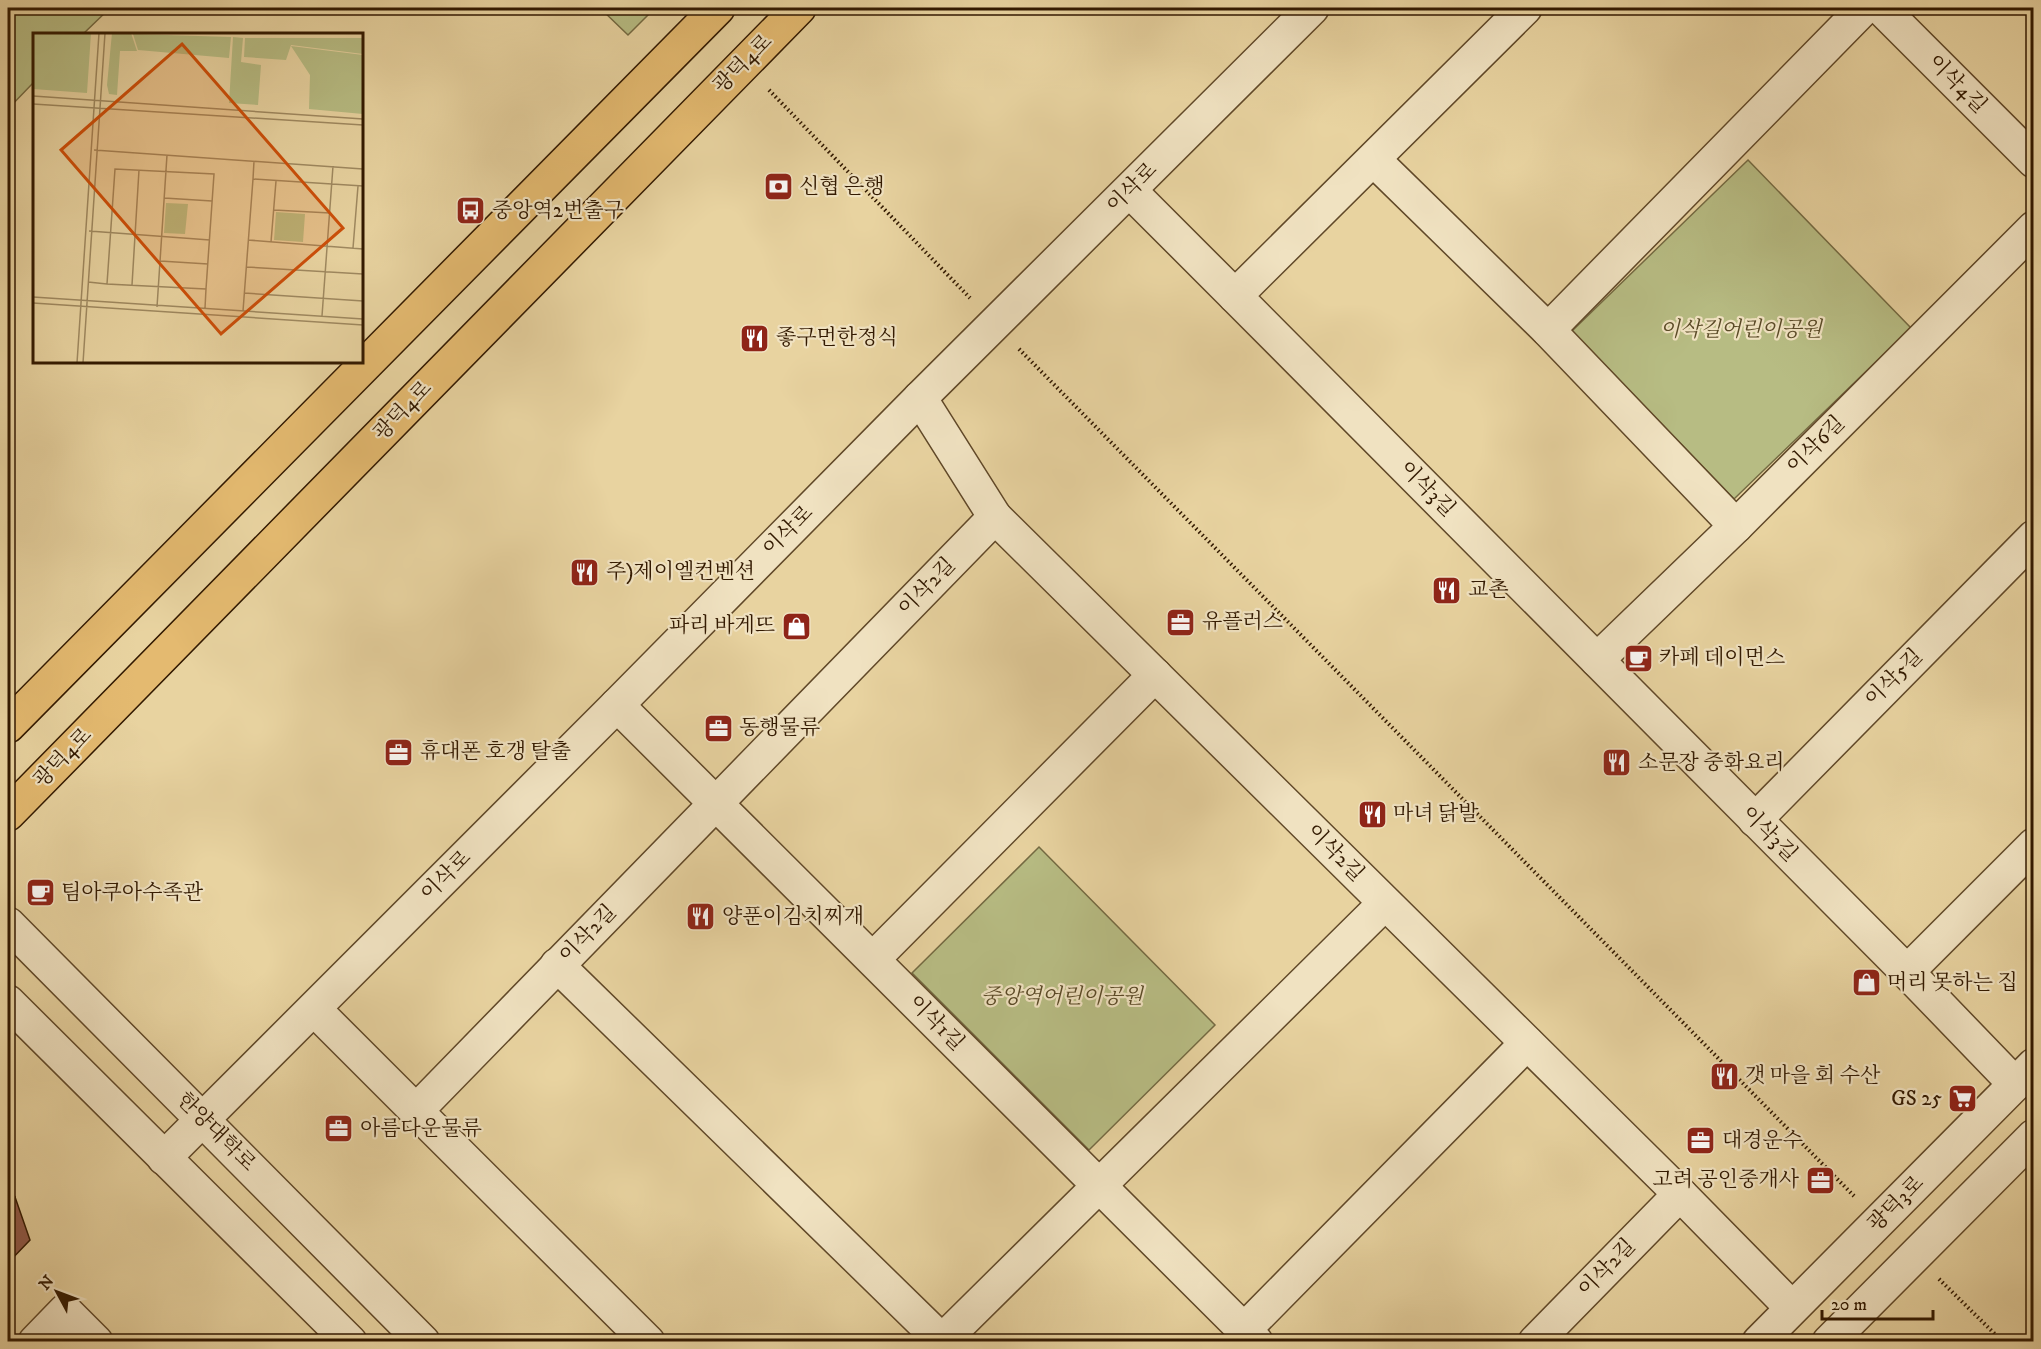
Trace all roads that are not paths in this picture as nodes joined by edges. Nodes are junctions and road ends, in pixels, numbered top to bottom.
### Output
1 (718, 8) edge
2 (799, 8) edge
3 (1312, 8) edge
4 (1525, 8) edge
5 (1864, 8) edge
6 (1881, 8) edge
7 (1374, 160) junction
8 (2034, 161) edge
9 (1130, 191) junction
10 (2034, 228) edge
11 (1235, 296) junction
12 (1548, 330) junction
13 (920, 398) junction
14 (995, 517) junction
15 (1736, 526) junction
16 (2034, 537) edge
17 (1597, 660) junction
18 (1155, 675) junction
19 (617, 705) junction
20 (8, 726) edge
21 (716, 803) junction
22 (8, 814) edge
23 (1755, 820) junction
24 (2034, 845) edge
25 (1385, 903) junction
26 (8, 924) edge
27 (873, 959) junction
28 (557, 965) junction
29 (1907, 972) junction
30 (8, 1002) edge
31 (314, 1009) junction
32 (1527, 1043) junction
33 (2024, 1075) edge
34 (416, 1110) junction
35 (204, 1120) junction
36 (2034, 1136) edge
37 (164, 1158) junction
38 (1097, 1186) junction
39 (1680, 1194) junction
40 (1792, 1308) junction
41 (1250, 1336) edge
42 (35, 1341) edge
43 (96, 1341) edge
44 (350, 1341) edge
45 (423, 1341) edge
46 (648, 1341) edge
47 (942, 1341) edge
48 (1535, 1341) edge
49 (1759, 1341) edge
50 (1829, 1341) edge

1 - 20 main road
2 - 22 main road, 광덕4로
3 - 9 street, 이삭로
4 - 7 street
5 - 12 street
6 - 8 street, 이삭4길
7 - 11 street
7 - 12 street
9 - 11 street, 이삭3길
9 - 13 street, 이삭로
10 - 15 street, 이삭6길
11 - 17 street, 이삭3길
12 - 15 street
13 - 14 street
13 - 19 street, 이삭로
14 - 18 street, 이삭2길
14 - 21 street, 이삭2길
15 - 17 street, 이삭6길
16 - 23 street, 이삭5길
17 - 23 street, 이삭3길
18 - 25 street, 이삭2길
18 - 27 street
19 - 21 street, 이삭1길
19 - 31 street, 이삭로
21 - 27 street, 이삭1길
21 - 28 street, 이삭2길
23 - 29 street, 이삭3길
24 - 29 street
25 - 32 street, 이삭2길
25 - 38 street
26 - 35 street, 한양대학로
27 - 38 street, 이삭1길
28 - 34 street, 이삭2길
28 - 47 street
29 - 33 street, 이삭3길
30 - 37 street
31 - 34 street
31 - 35 street, 이삭로
32 - 39 street, 이삭2길
32 - 41 street
33 - 40 street, 광덕3로
34 - 46 street
35 - 37 street, 이삭로
35 - 45 street, 한양대학로
36 - 50 street
37 - 44 street
38 - 41 street, 이삭1길
38 - 47 street
39 - 40 street, 이삭2길
39 - 48 street, 이삭2길
40 - 49 street, 광덕3로
42 - 43 street

